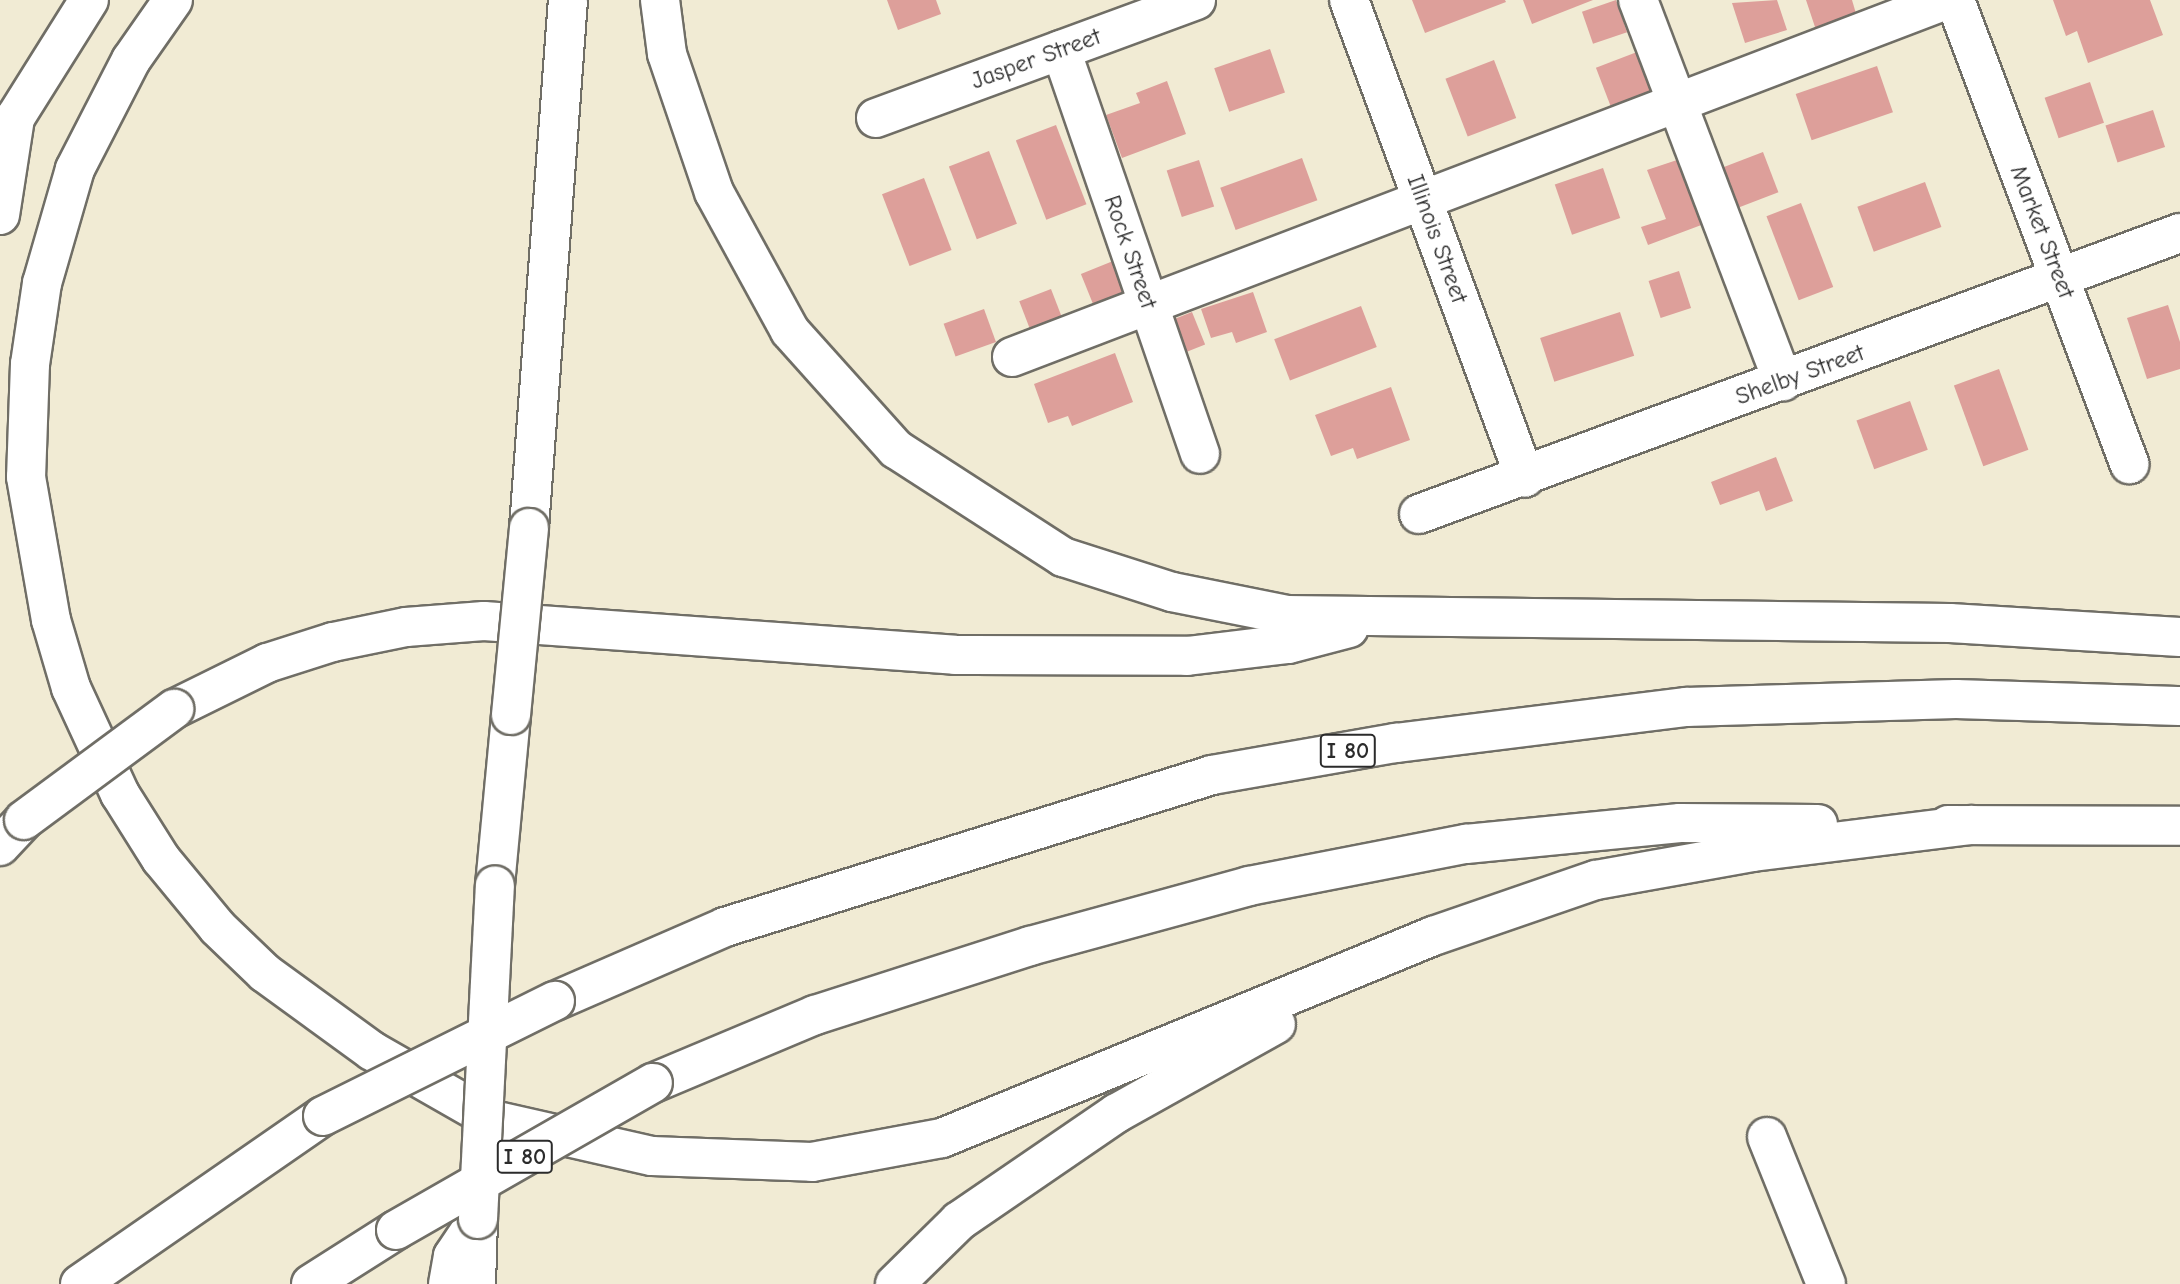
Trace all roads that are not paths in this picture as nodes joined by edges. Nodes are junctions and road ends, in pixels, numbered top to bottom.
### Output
1 (89, 0) edge
2 (173, 0) edge
3 (568, 0) edge
4 (660, 0) edge
5 (1196, 0) edge
6 (1349, 0) edge
7 (1639, 0) edge
8 (1946, 0) edge
9 (1955, 0) edge
10 (1060, 50) junction
11 (1674, 104) junction
12 (876, 118) dead end
13 (8, 134) edge
14 (1423, 201) junction
15 (0, 215) edge
16 (2180, 233) edge
17 (2059, 278) junction
18 (1149, 304) junction
19 (1012, 356) dead end
20 (1783, 381) junction
21 (1200, 454) dead end
22 (2129, 464) dead end
23 (1525, 478) junction
24 (1419, 514) dead end
25 (1388, 618) junction
26 (2180, 637) edge
27 (2180, 706) edge
28 (1971, 825) junction
29 (2180, 826) edge
30 (12, 833) edge
31 (1433, 936) junction
32 (1767, 1137) dead end
33 (478, 1220) junction
34 (80, 1284) edge
35 (311, 1284) edge
36 (448, 1284) edge
37 (475, 1284) edge
38 (895, 1284) edge
39 (1826, 1284) edge

1 - 13 main road
2 - 31 main road
3 - 33 main road, bridge
4 - 25 main road
5 - 10 main road, Jasper Street
6 - 14 main road, Illinois Street
7 - 11 main road
8 - 11 main road
9 - 17 main road, Market Street
10 - 12 main road, Jasper Street
10 - 18 main road, Rock Street
11 - 14 main road
11 - 20 main road
13 - 15 main road
14 - 18 main road
14 - 23 main road, Illinois Street
16 - 17 main road, Shelby Street
17 - 20 main road, Shelby Street
17 - 22 main road, Market Street
18 - 19 main road
18 - 21 main road, Rock Street
20 - 23 main road, Shelby Street
23 - 24 main road, Shelby Street
25 - 26 main road
25 - 30 main road, bridge
27 - 34 main road, I 80, bridge
28 - 29 main road, I 80
28 - 31 main road
28 - 35 main road, I 80, bridge
31 - 38 main road
32 - 39 main road
33 - 36 main road
33 - 37 main road

